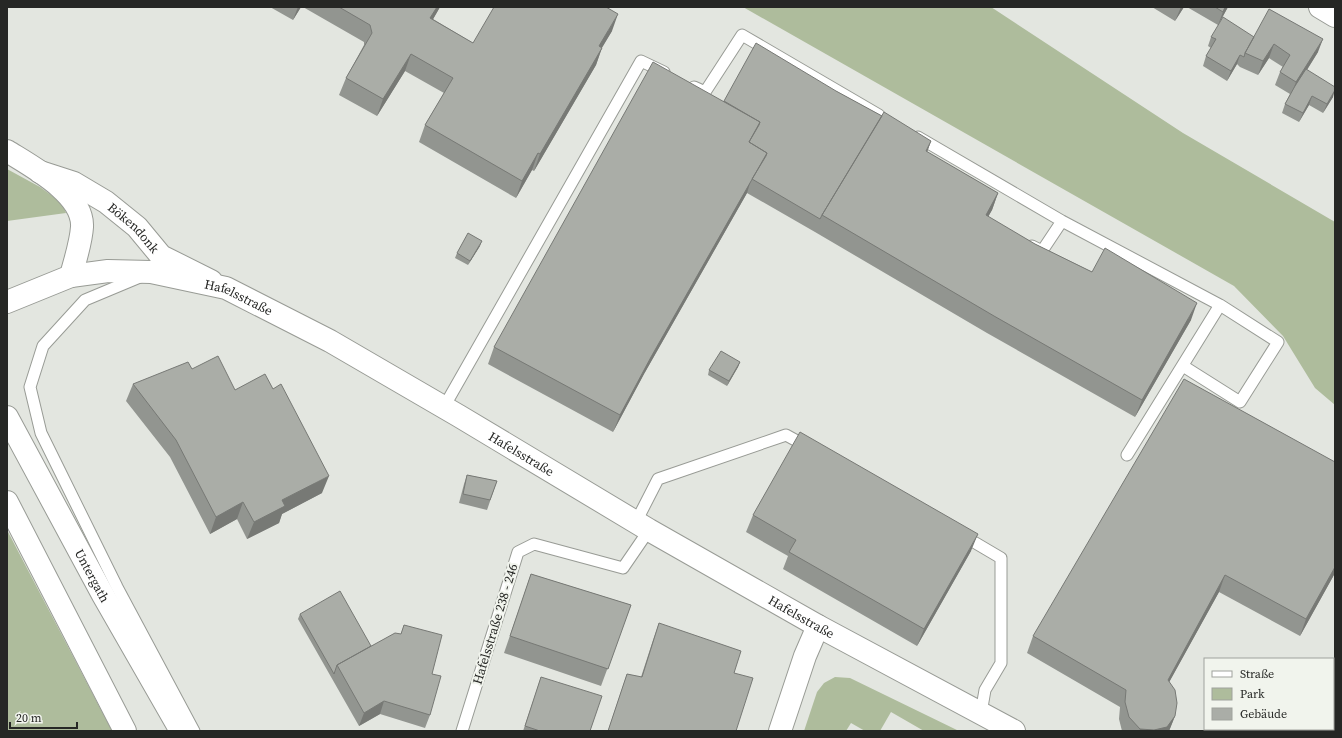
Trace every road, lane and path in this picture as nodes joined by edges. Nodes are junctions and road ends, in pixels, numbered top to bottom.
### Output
1 (1320, 7) edge
2 (1335, 16) edge
3 (892, 122) edge
4 (905, 130) edge
5 (7, 151) edge
6 (40, 172) junction
7 (1062, 220) junction
8 (1021, 240) edge
9 (151, 272) junction
10 (71, 276) junction
11 (226, 288) junction
12 (7, 302) edge
13 (1220, 305) junction
14 (1183, 366) junction
15 (444, 407) junction
16 (7, 417) edge
17 (814, 451) edge
18 (1127, 455) dead end
19 (7, 502) edge
20 (643, 526) junction
21 (953, 530) edge
22 (818, 626) junction
23 (981, 713) junction
24 (125, 731) edge
25 (181, 731) edge
26 (194, 731) edge
27 (462, 731) edge
28 (780, 731) edge
29 (1014, 731) edge

1 - 2 main road
3 - 15 lane
4 - 7 lane
5 - 6 main road, Bökendonk
6 - 10 main road, Bökendonk
6 - 11 main road, Bökendonk
7 - 8 lane
7 - 13 lane
9 - 10 main road, Hafelsstraße
9 - 11 main road, Hafelsstraße
9 - 26 lane
10 - 12 main road, Hafelsstraße
11 - 15 main road, Hafelsstraße
13 - 14 lane
13 - 14 lane
14 - 18 lane
15 - 20 main road, Hafelsstraße
16 - 25 main road, Untergath
17 - 20 lane
19 - 24 main road
20 - 22 main road, Hafelsstraße
20 - 27 lane, Hafelsstraße 238 - 246
21 - 23 lane
22 - 23 main road, Hafelsstraße
22 - 28 main road
23 - 29 main road, Hafelsstraße

